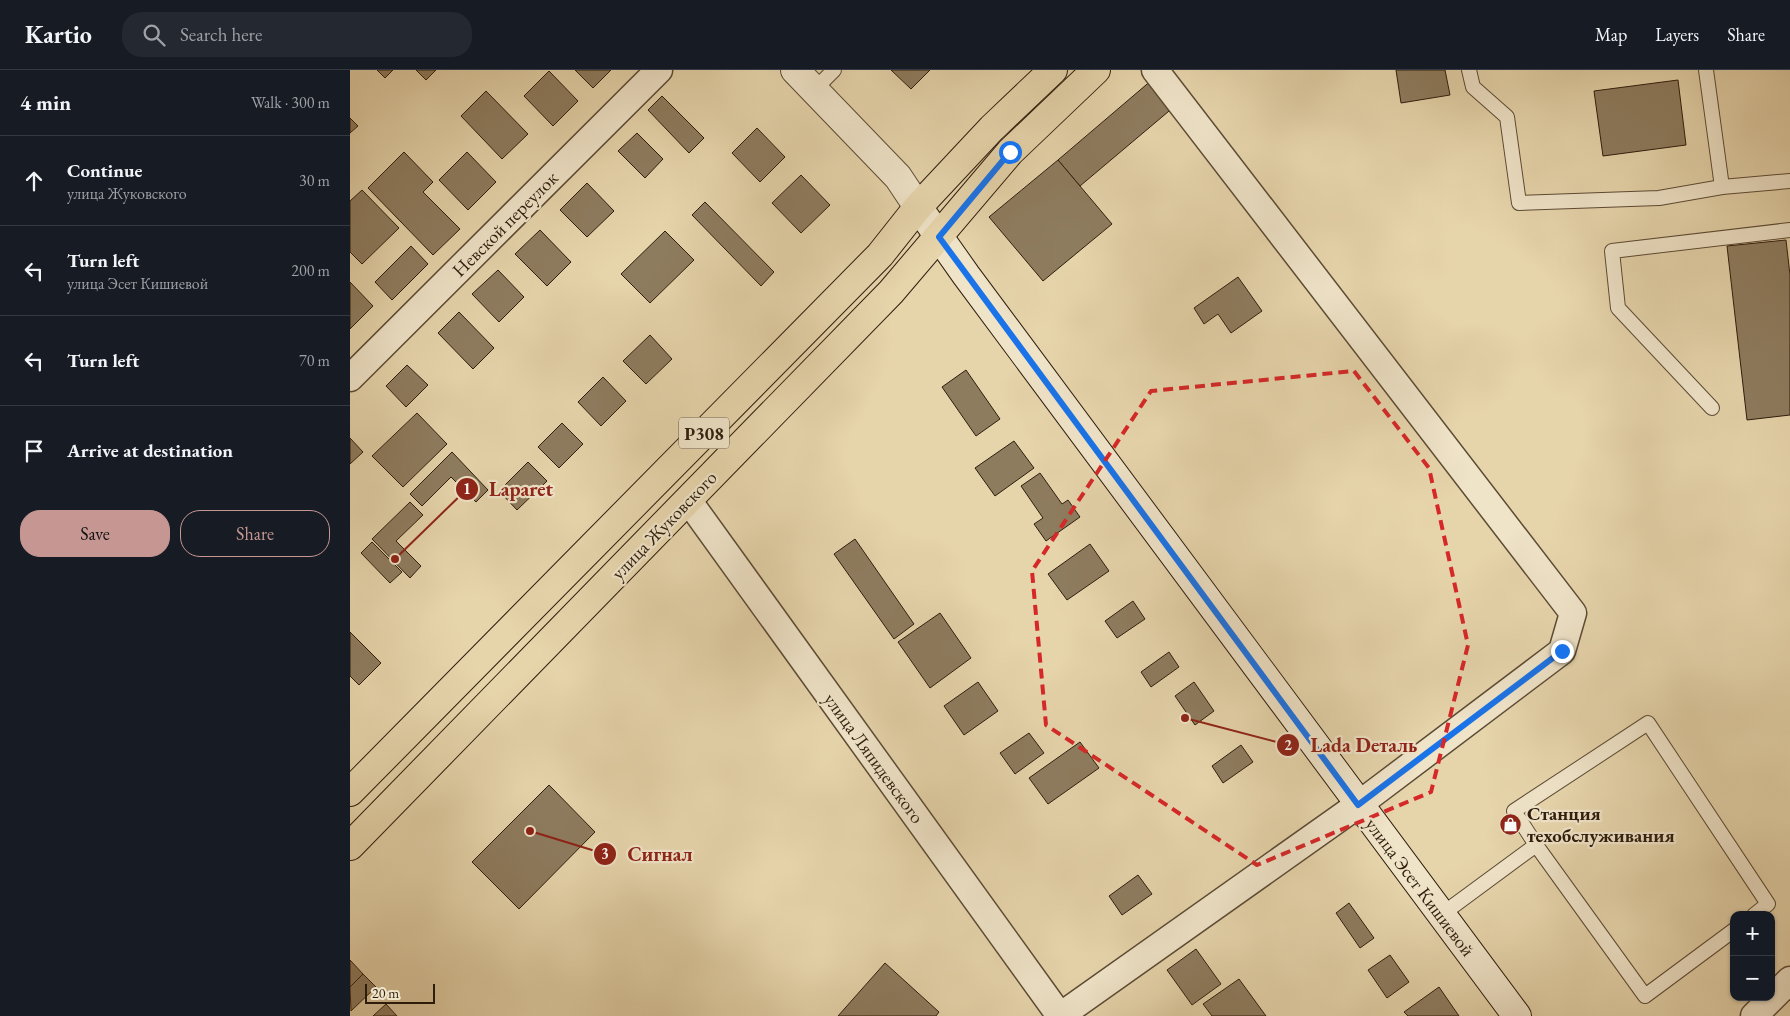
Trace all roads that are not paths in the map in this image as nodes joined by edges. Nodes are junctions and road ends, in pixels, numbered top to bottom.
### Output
1 (659, 70) edge
2 (795, 70) edge
3 (834, 70) edge
4 (1053, 70) edge
5 (1096, 70) edge
6 (1155, 70) edge
7 (1470, 70) edge
8 (1706, 70) edge
9 (814, 90) junction
10 (1790, 182) edge
11 (1722, 187) junction
12 (918, 207) junction
13 (1790, 230) edge
14 (939, 237) junction
15 (350, 378) edge
16 (1712, 408) dead end
17 (688, 500) junction
18 (350, 792) edge
19 (1358, 805) junction
20 (1536, 845) junction
21 (350, 846) edge
22 (1759, 911) edge
23 (1441, 915) junction
24 (1730, 933) edge
25 (1790, 980) edge
26 (1060, 1016) edge
27 (1517, 1016) edge
28 (1754, 1016) edge

1 - 15 street, Невской переулок
2 - 9 main road, улица Эсет Кишиевой
3 - 9 lane
4 - 12 main road, P308
5 - 14 main road, улица Жуковского / P308
6 - 19 street
7 - 11 lane
8 - 11 lane
9 - 12 main road, улица Эсет Кишиевой
10 - 11 lane
12 - 14 main road, улица Эсет Кишиевой
12 - 18 main road, P308
13 - 16 lane
14 - 17 main road, улица Жуковского / P308
14 - 19 main road, улица Эсет Кишиевой
17 - 21 main road, улица Жуковского / P308
17 - 26 street, улица Ляпидевского
19 - 23 main road, улица Эсет Кишиевой
19 - 26 street
20 - 22 lane
20 - 23 lane
20 - 24 lane
23 - 27 main road, улица Эсет Кишиевой
25 - 28 street

